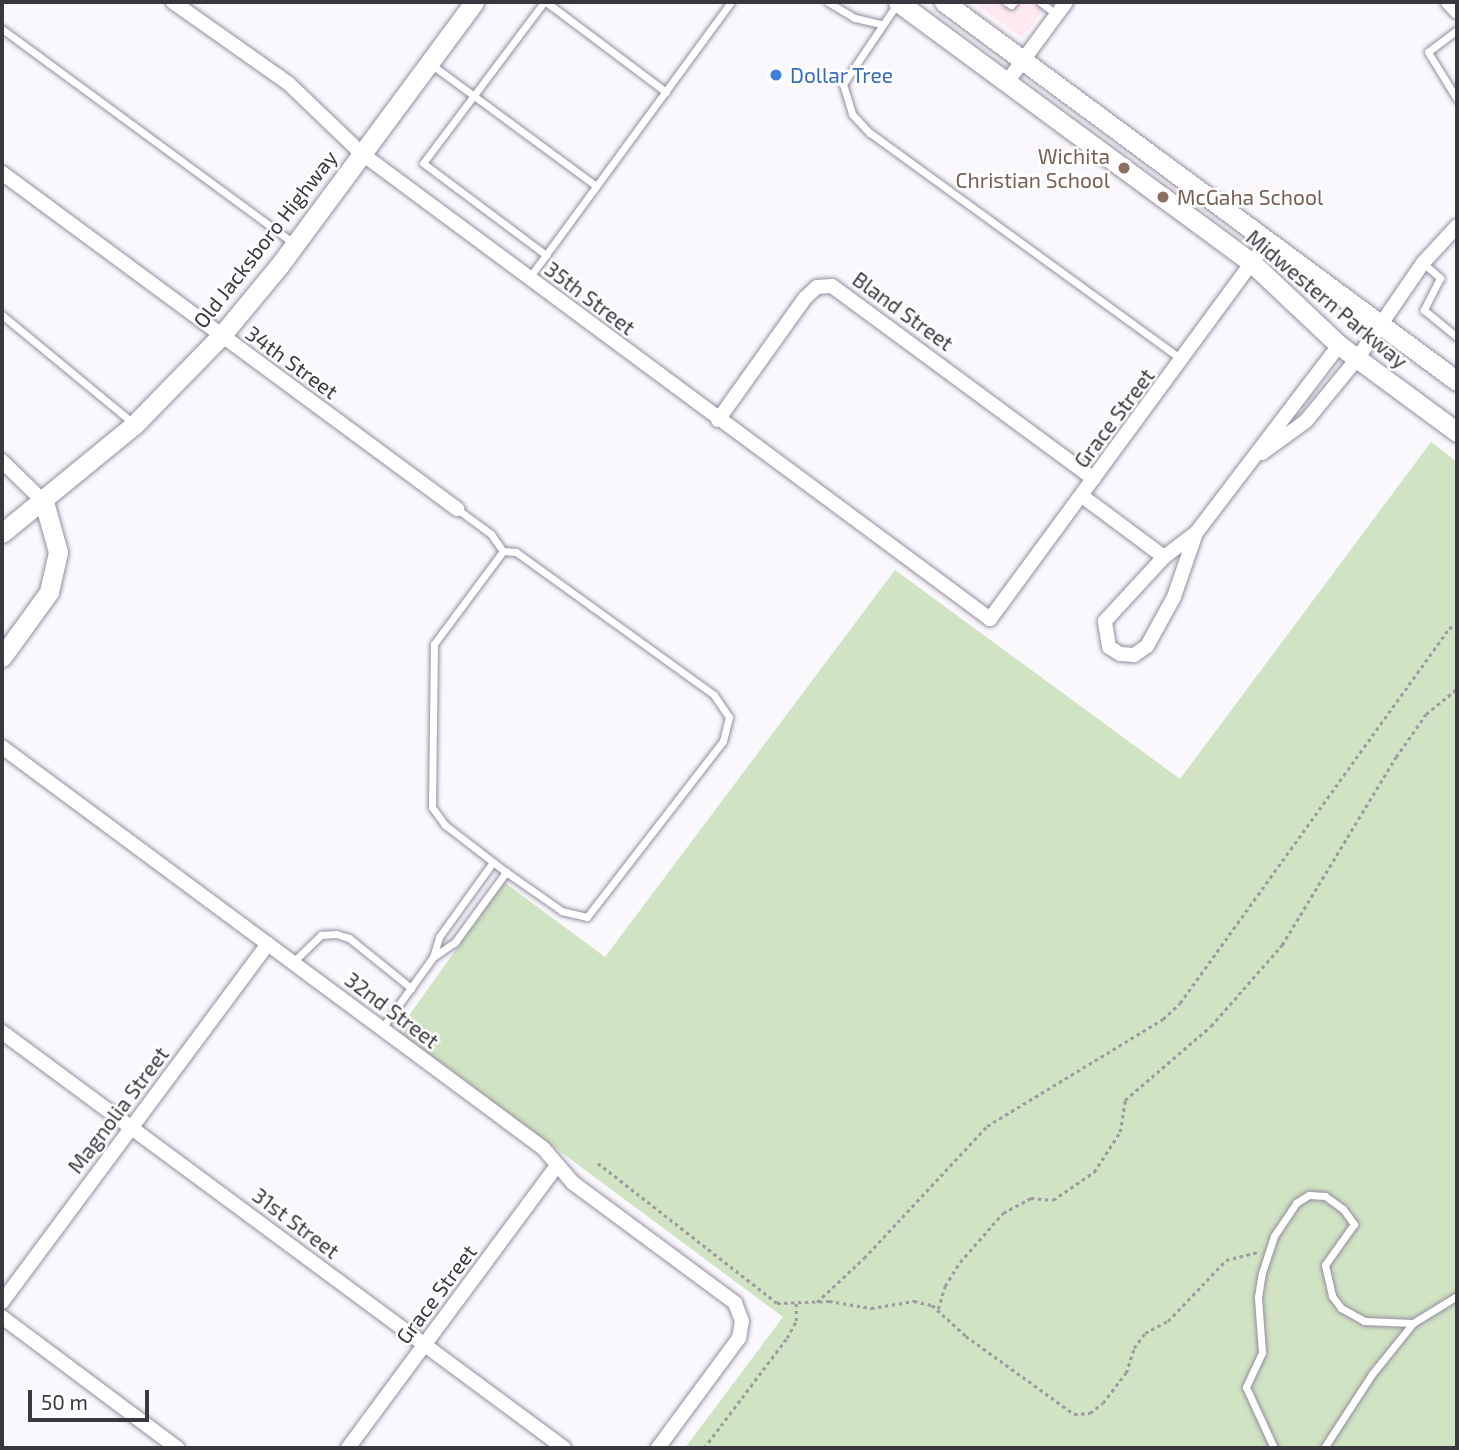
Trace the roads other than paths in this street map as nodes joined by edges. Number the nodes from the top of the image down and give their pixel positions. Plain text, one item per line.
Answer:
1 (173, 2) edge
2 (474, 2) edge
3 (545, 2) edge
4 (731, 2) edge
5 (828, 2) edge
6 (898, 2) edge
7 (944, 2) edge
8 (1006, 2) edge
9 (1014, 2) edge
10 (1040, 2) edge
11 (1066, 2) edge
12 (1448, 2) edge
13 (1457, 12) edge
14 (1057, 15) junction
15 (882, 24) junction
16 (2, 29) edge
17 (1457, 30) edge
18 (1023, 60) junction
19 (428, 62) junction
20 (1007, 82) junction
21 (666, 92) junction
22 (473, 96) junction
23 (1457, 99) edge
24 (361, 153) junction
25 (2, 173) edge
26 (596, 186) junction
27 (1457, 226) edge
28 (1268, 240) junction
29 (295, 244) junction
30 (546, 255) junction
31 (1252, 263) junction
32 (1423, 263) junction
33 (529, 279) junction
34 (2, 315) edge
35 (1380, 324) junction
36 (221, 335) junction
37 (1457, 337) edge
38 (1339, 345) junction
39 (1357, 359) junction
40 (1183, 360) junction
41 (1457, 381) edge
42 (719, 420) junction
43 (134, 425) junction
44 (1457, 432) edge
45 (1252, 460) junction
46 (2, 461) edge
47 (1094, 479) junction
48 (1082, 496) junction
49 (44, 502) junction
50 (457, 509) joint
51 (2, 533) edge
52 (1196, 533) junction
53 (503, 551) junction
54 (1164, 557) junction
55 (990, 619) joint
56 (2, 657) edge
57 (2, 747) edge
58 (493, 862) junction
59 (506, 872) junction
60 (471, 891) junction
61 (485, 901) junction
62 (268, 944) junction
63 (433, 957) junction
64 (293, 962) junction
65 (411, 988) junction
66 (381, 1028) junction
67 (2, 1032) edge
68 (131, 1126) junction
69 (557, 1166) junction
70 (1457, 1296) edge
71 (2, 1301) edge
72 (2, 1317) edge
73 (1413, 1323) junction
74 (424, 1345) junction
75 (177, 1448) edge
76 (348, 1448) edge
77 (564, 1448) edge
78 (658, 1448) edge
79 (1274, 1448) edge
80 (1324, 1448) edge

1 - 24 street, 35th Street
2 - 19 main road, Old Jacksboro Highway
3 - 21 lane
3 - 22 lane
4 - 21 lane
5 - 15 lane
6 - 15 lane
6 - 20 main road, Midwestern Parkway
7 - 18 main road, Midwestern Parkway
8 - 9 lane
10 - 14 lane
11 - 14 street
12 - 13 street
14 - 18 street
15 - 40 lane
16 - 29 lane
17 - 23 lane
18 - 20 street
18 - 28 main road, Midwestern Parkway
19 - 22 lane
19 - 24 main road, Old Jacksboro Highway
20 - 31 main road, Midwestern Parkway
21 - 26 lane
22 - 26 lane
22 - 30 lane
24 - 29 main road, Old Jacksboro Highway
24 - 33 street, 35th Street
25 - 36 street, 34th Street
26 - 30 lane
27 - 32 street
28 - 31 street, Grace Street
28 - 35 main road, Midwestern Parkway
29 - 36 main road, Old Jacksboro Highway
30 - 33 lane
31 - 38 main road, Midwestern Parkway
31 - 40 street, Grace Street
32 - 35 street
32 - 37 lane
33 - 42 street, 35th Street
34 - 43 lane
35 - 39 street
35 - 41 main road, Midwestern Parkway
36 - 43 main road, Old Jacksboro Highway
36 - 50 street, 34th Street
38 - 39 main road, Midwestern Parkway
38 - 45 street
39 - 44 main road, Midwestern Parkway
39 - 45 street
40 - 47 street, Grace Street
42 - 47 street, Bland Street
42 - 55 street, 35th Street
43 - 49 main road, Old Jacksboro Highway
45 - 52 street
46 - 49 street
47 - 48 street, Grace Street
48 - 54 street
48 - 55 street, Grace Street
49 - 51 main road, Old Jacksboro Highway
49 - 56 main road
50 - 53 lane
52 - 54 street
52 - 54 street
53 - 58 lane
53 - 59 lane
57 - 62 street, 32nd Street
58 - 59 lane
58 - 60 lane
59 - 61 lane
60 - 61 lane
60 - 63 lane
61 - 63 lane
62 - 64 street, 32nd Street
62 - 68 street, Magnolia Street
63 - 65 lane
64 - 65 lane
64 - 66 street, 32nd Street
65 - 66 lane
66 - 69 street, 32nd Street
67 - 68 street, 31st Street
68 - 71 street, Magnolia Street
68 - 74 street, 31st Street
69 - 74 street, Grace Street
69 - 78 street, 32nd Street
70 - 73 lane
72 - 75 street
73 - 79 lane
73 - 80 lane
74 - 76 street, Grace Street
74 - 77 street, 31st Street

